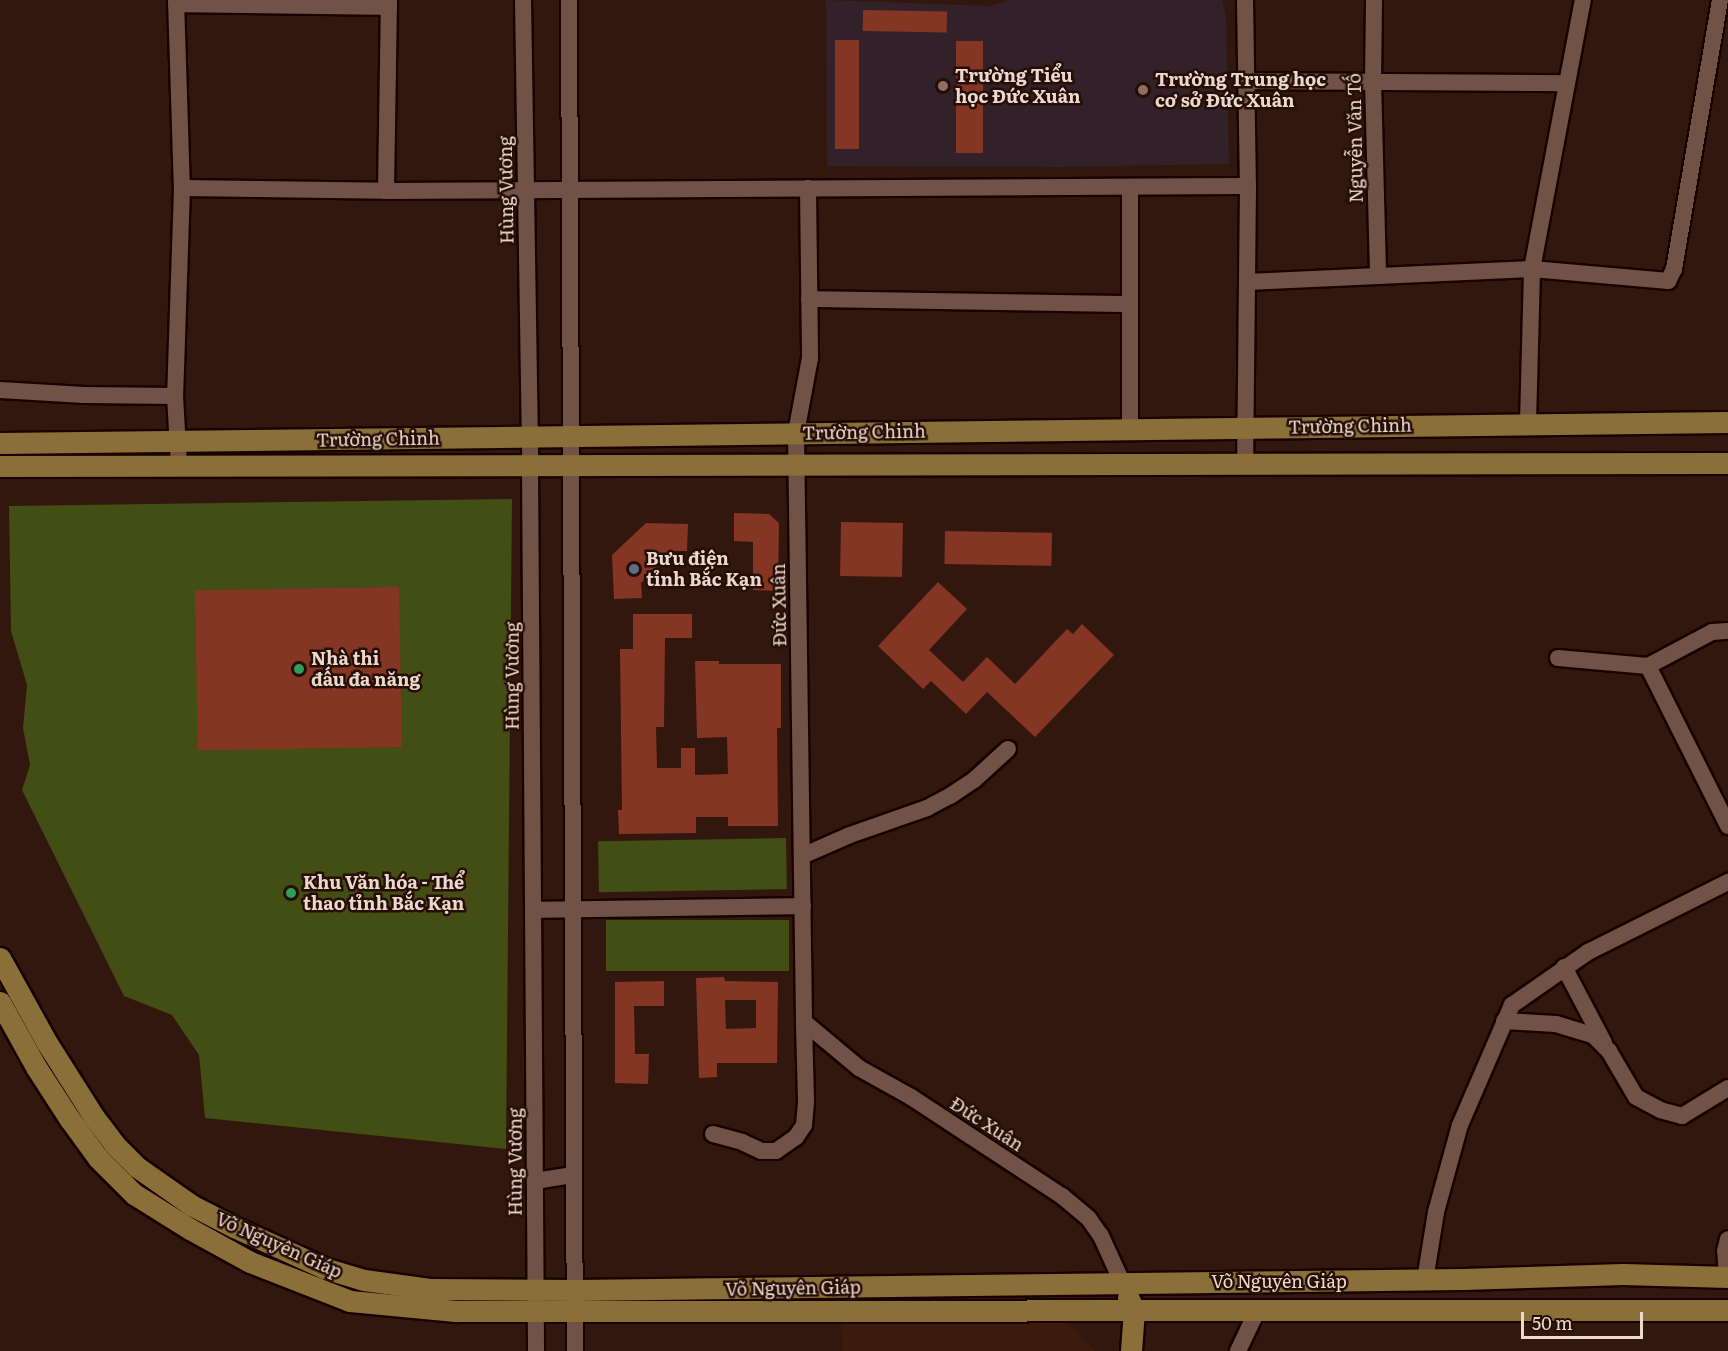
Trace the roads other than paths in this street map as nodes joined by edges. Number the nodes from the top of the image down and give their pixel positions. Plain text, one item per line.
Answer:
1 (523, 0) edge
2 (569, 0) edge
3 (1245, 0) edge
4 (1374, 0) edge
5 (1583, 0) edge
6 (1720, 0) edge
7 (176, 2) edge
8 (389, 3) edge
9 (1246, 81) junction
10 (1373, 82) junction
11 (1567, 84) junction
12 (1248, 186) junction
13 (1130, 187) junction
14 (182, 188) junction
15 (808, 188) junction
16 (569, 189) junction
17 (526, 190) junction
18 (386, 191) junction
19 (1532, 269) junction
20 (1378, 276) junction
21 (1246, 282) junction
22 (809, 299) junction
23 (1130, 304) junction
24 (0, 390) edge
25 (175, 396) junction
26 (1728, 422) edge
27 (1528, 423) junction
28 (1245, 428) junction
29 (1130, 429) junction
30 (1059, 431) junction
31 (796, 433) junction
32 (529, 436) junction
33 (570, 436) junction
34 (179, 442) junction
35 (0, 443) edge
36 (1728, 463) edge
37 (1059, 464) junction
38 (1245, 464) junction
39 (530, 465) junction
40 (571, 465) junction
41 (797, 465) junction
42 (0, 466) edge
43 (179, 466) junction
44 (1728, 631) edge
45 (1558, 658) dead end
46 (1648, 666) junction
47 (1008, 749) dead end
48 (1728, 826) edge
49 (802, 856) junction
50 (1728, 882) edge
51 (803, 906) junction
52 (573, 909) junction
53 (533, 910) junction
54 (0, 958) edge
55 (1564, 968) junction
56 (0, 1002) edge
57 (1504, 1021) junction
58 (804, 1022) junction
59 (1609, 1051) junction
60 (1728, 1088) edge
61 (713, 1134) dead end
62 (574, 1175) junction
63 (535, 1180) junction
64 (1728, 1239) edge
65 (1727, 1277) edge
66 (1425, 1280) junction
67 (1122, 1282) junction
68 (535, 1300) junction
69 (575, 1300) junction
70 (1134, 1310) junction
71 (1728, 1310) edge
72 (1257, 1311) junction
73 (536, 1351) edge
74 (575, 1351) edge
75 (1131, 1351) edge
76 (1238, 1351) edge

1 - 17 street, Hùng Vương
2 - 16 street
3 - 9 street
4 - 10 street, Nguyễn Văn Tố
5 - 11 street
6 - 19 street
7 - 8 street
7 - 14 street
8 - 18 street
9 - 10 street
9 - 12 street
10 - 11 street
10 - 20 street, Nguyễn Văn Tố
11 - 19 street
12 - 13 street
12 - 21 street
13 - 15 street
13 - 23 street
14 - 18 street
14 - 25 street
15 - 16 street
15 - 22 street, Đức Xuân
16 - 17 street
16 - 33 street
17 - 18 street
17 - 32 street, Hùng Vương
19 - 20 street
19 - 27 street
20 - 21 street
21 - 28 street
22 - 23 street
22 - 31 street, Đức Xuân
23 - 29 street
24 - 25 street
25 - 34 street
26 - 27 main road, Trường Chinh
27 - 28 main road, Trường Chinh
28 - 29 main road, Trường Chinh
28 - 38 street
29 - 30 main road, Trường Chinh
30 - 31 main road, Trường Chinh
30 - 37 main road
31 - 33 main road, Trường Chinh
31 - 41 street, Đức Xuân
32 - 33 main road, Trường Chinh
32 - 34 main road, Trường Chinh
32 - 39 street, Hùng Vương
33 - 40 street
34 - 35 main road, Trường Chinh
34 - 43 street
36 - 38 main road, Trường Chinh
37 - 38 main road, Trường Chinh
37 - 41 main road, Trường Chinh
39 - 40 main road, Trường Chinh
39 - 43 main road, Trường Chinh
39 - 53 street, Hùng Vương
40 - 41 main road, Trường Chinh
40 - 52 street
41 - 49 street, Đức Xuân
42 - 43 main road, Trường Chinh
44 - 46 street
45 - 46 street
46 - 48 street
47 - 49 street
49 - 51 street, Đức Xuân
50 - 55 street
51 - 52 street
51 - 58 street, Đức Xuân
52 - 53 street
52 - 62 street
53 - 63 street, Hùng Vương
54 - 68 main road, Võ Nguyên Giáp
55 - 57 street
55 - 59 street
56 - 68 main road, Võ Nguyên Giáp
57 - 59 street
57 - 66 street
58 - 61 street, Đức Xuân
58 - 67 street, Đức Xuân
59 - 60 street
62 - 63 street
62 - 69 street
63 - 68 street, Hùng Vương
64 - 65 street
65 - 66 main road, Võ Nguyên Giáp
66 - 67 main road, Võ Nguyên Giáp
67 - 69 main road, Võ Nguyên Giáp
67 - 70 main road
68 - 69 main road, Võ Nguyên Giáp
68 - 73 street, Hùng Vương
69 - 70 main road, Võ Nguyên Giáp
69 - 74 street
70 - 72 main road, Võ Nguyên Giáp
70 - 75 main road
71 - 72 main road, Võ Nguyên Giáp
72 - 76 street

